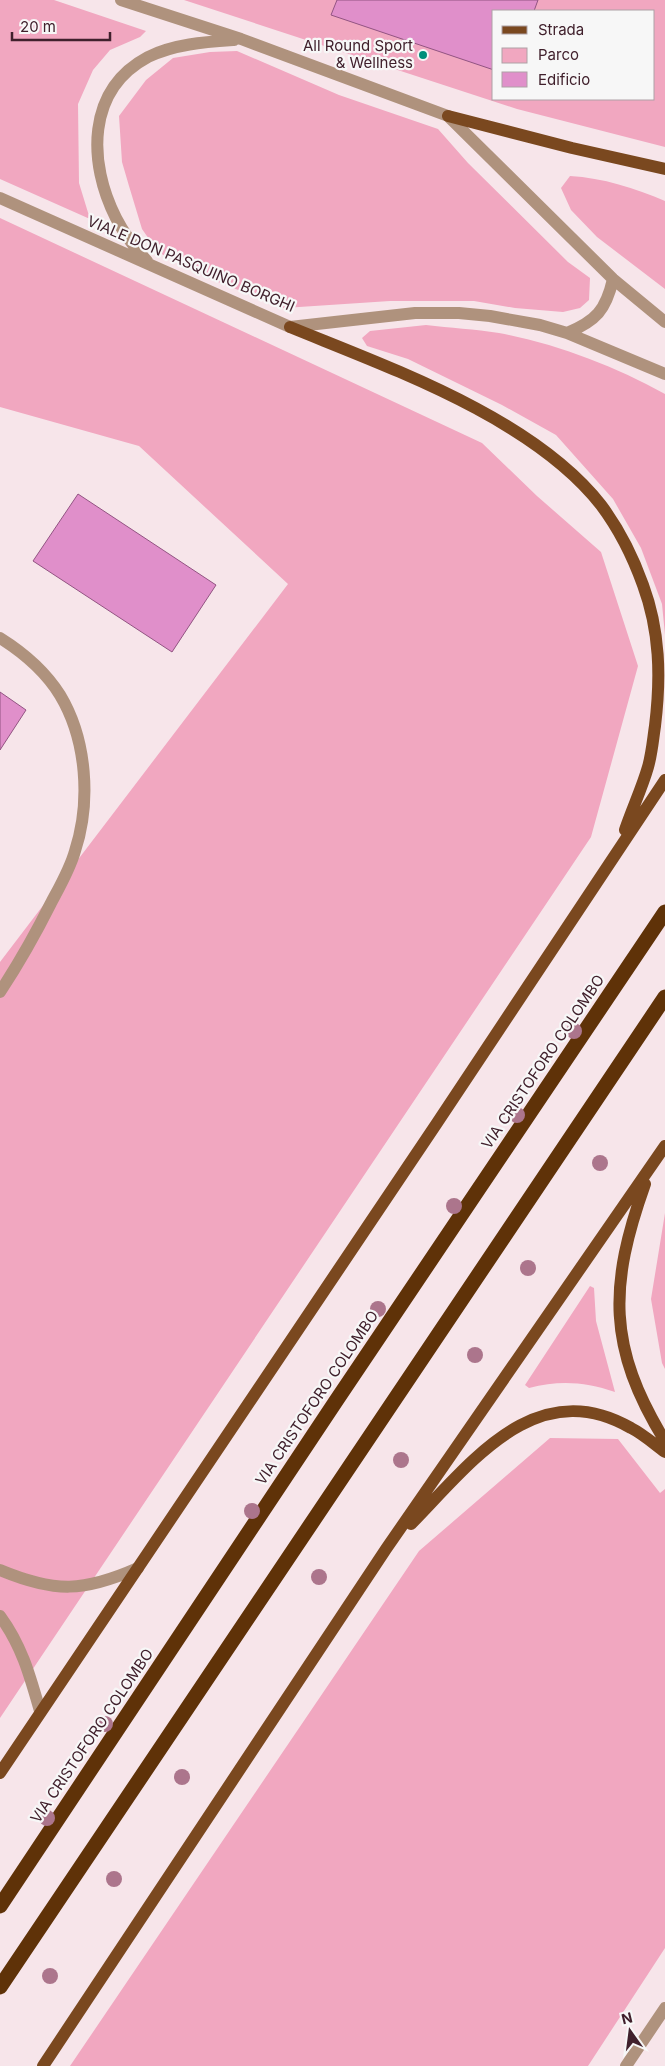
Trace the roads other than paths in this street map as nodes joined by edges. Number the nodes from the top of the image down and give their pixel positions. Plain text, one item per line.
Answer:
1 (121, 0) edge
2 (241, 39) junction
3 (448, 116) junction
4 (665, 169) edge
5 (0, 198) edge
6 (150, 265) junction
7 (613, 279) junction
8 (665, 322) edge
9 (290, 327) junction
10 (567, 333) junction
11 (665, 374) edge
12 (0, 638) edge
13 (665, 780) edge
14 (618, 849) junction
15 (665, 912) edge
16 (0, 992) edge
17 (665, 997) edge
18 (665, 1146) edge
19 (650, 1167) junction
20 (665, 1441) edge
21 (665, 1452) edge
22 (386, 1549) junction
23 (138, 1568) junction
24 (0, 1570) edge
25 (0, 1616) edge
26 (40, 1711) junction
27 (0, 1773) edge
28 (0, 1906) edge
29 (0, 1987) edge
30 (665, 2008) edge
31 (43, 2066) edge
32 (626, 2066) edge

1 - 2 street
2 - 3 street
2 - 6 street
3 - 4 main road
3 - 7 street
5 - 6 street, VIALE DON PASQUINO BORGHI
6 - 9 street, VIALE DON PASQUINO BORGHI
7 - 8 street
7 - 10 street
9 - 10 street, VIALE DON PASQUINO BORGHI
9 - 14 main road
10 - 11 street, VIALE DON PASQUINO BORGHI
12 - 16 street
13 - 14 main road
14 - 23 main road
15 - 28 highway, VIA CRISTOFORO COLOMBO
17 - 29 highway
18 - 19 main road
19 - 20 main road
19 - 22 main road
21 - 22 main road
22 - 31 main road
23 - 24 street
23 - 26 main road
25 - 26 street
26 - 27 main road
30 - 32 street

